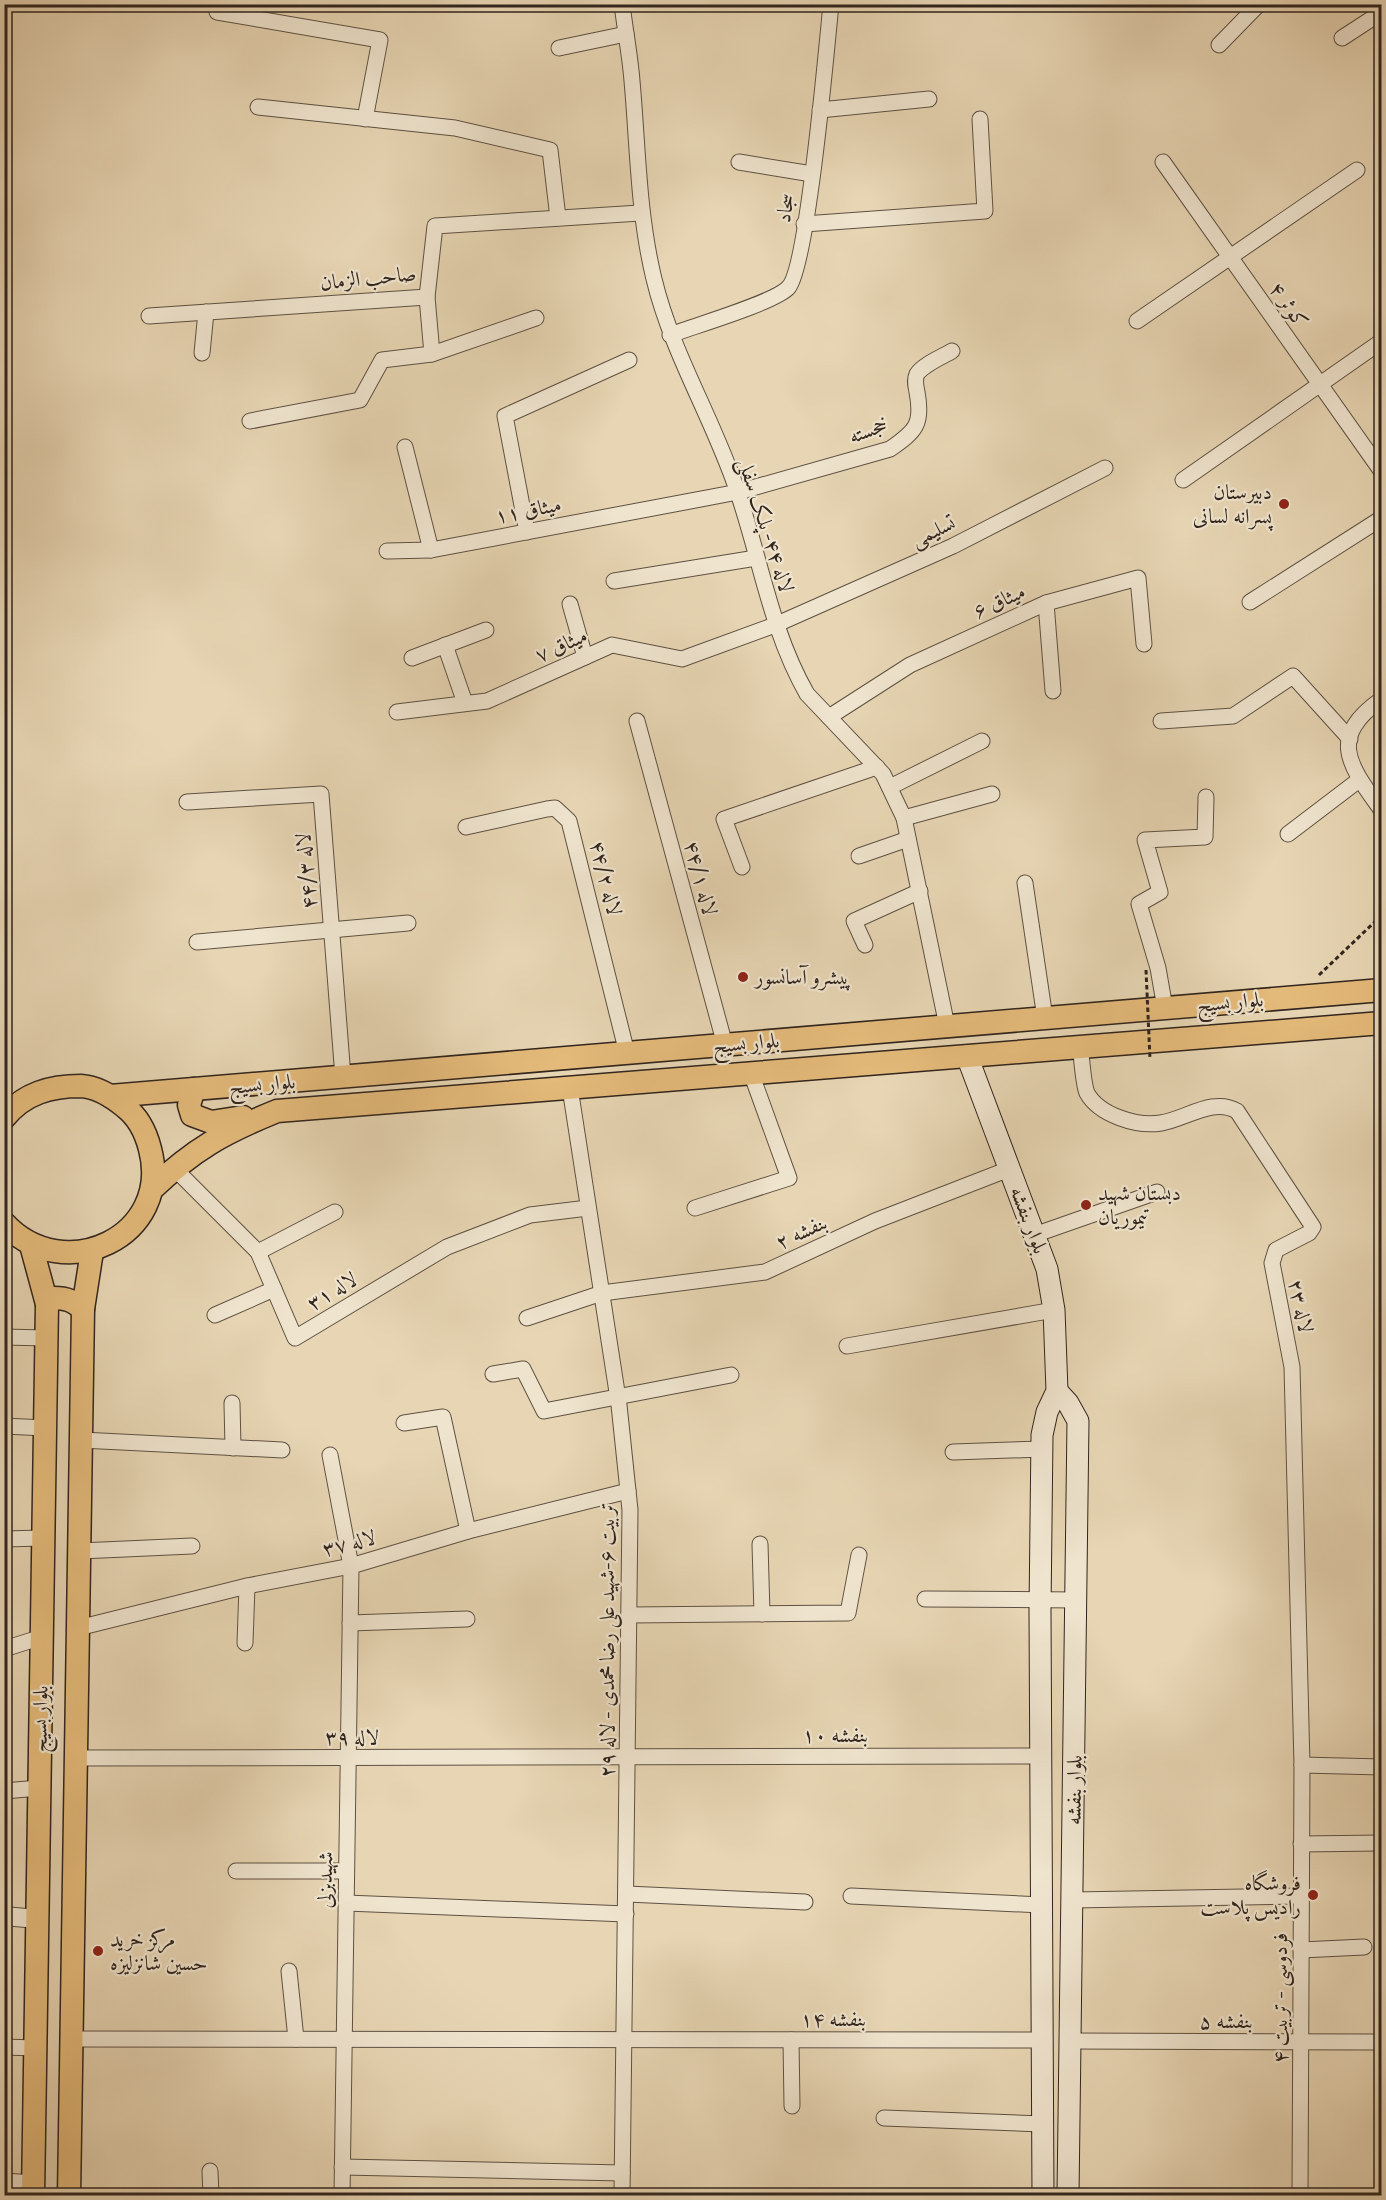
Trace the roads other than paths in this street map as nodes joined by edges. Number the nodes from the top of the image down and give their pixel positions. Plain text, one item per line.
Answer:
1 (622, 4) edge
2 (831, 4) edge
3 (1259, 4) edge
4 (217, 12) dead end
5 (1382, 12) edge
6 (626, 34) junction
7 (1342, 38) dead end
8 (1219, 45) dead end
9 (559, 48) dead end
10 (929, 99) dead end
11 (258, 107) dead end
12 (820, 110) junction
13 (365, 119) junction
14 (980, 119) dead end
15 (739, 162) dead end
16 (1163, 162) dead end
17 (1357, 170) dead end
18 (812, 174) junction
19 (640, 213) junction
20 (558, 218) junction
21 (804, 224) junction
22 (1230, 257) junction
23 (427, 297) junction
24 (206, 312) junction
25 (149, 316) dead end
26 (536, 318) dead end
27 (1137, 321) dead end
28 (670, 335) junction
29 (1382, 341) edge
30 (952, 351) dead end
31 (202, 353) dead end
32 (432, 354) junction
33 (629, 360) dead end
34 (1320, 385) junction
35 (250, 422) dead end
36 (405, 447) dead end
37 (1105, 468) dead end
38 (1382, 472) edge
39 (1183, 480) dead end
40 (738, 492) junction
41 (1382, 518) edge
42 (527, 532) junction
43 (431, 550) junction
44 (387, 551) dead end
45 (756, 558) junction
46 (614, 581) dead end
47 (1250, 602) dead end
48 (1046, 603) junction
49 (570, 604) dead end
50 (775, 625) junction
51 (486, 630) dead end
52 (1144, 644) dead end
53 (445, 645) junction
54 (585, 657) junction
55 (412, 658) dead end
56 (1053, 691) dead end
57 (1382, 699) edge
58 (465, 703) junction
59 (397, 712) dead end
60 (829, 717) junction
61 (637, 721) dead end
62 (1161, 721) dead end
63 (1350, 739) junction
64 (982, 741) dead end
65 (877, 767) junction
66 (1359, 780) junction
67 (890, 787) junction
68 (992, 794) dead end
69 (1206, 797) dead end
70 (187, 802) dead end
71 (1382, 811) edge
72 (904, 818) junction
73 (466, 827) dead end
74 (1287, 834) dead end
75 (908, 839) junction
76 (859, 856) dead end
77 (742, 867) dead end
78 (1025, 883) dead end
79 (920, 891) junction
80 (408, 923) dead end
81 (331, 930) junction
82 (197, 942) dead end
83 (865, 945) dead end
84 (1382, 990) edge
85 (1165, 1008) junction
86 (1045, 1018) junction
87 (1382, 1023) edge
88 (948, 1026) junction
89 (725, 1045) junction
90 (1080, 1047) junction
91 (627, 1053) junction
92 (967, 1056) junction
93 (751, 1073) junction
94 (343, 1077) junction
95 (570, 1088) junction
96 (194, 1089) junction
97 (33, 1094) junction
98 (110, 1096) junction
99 (4, 1099) edge
100 (277, 1111) junction
101 (4, 1118) edge
102 (174, 1168) junction
103 (1009, 1169) junction
104 (152, 1189) junction
105 (1157, 1192) dead end
106 (588, 1208) junction
107 (695, 1208) dead end
108 (335, 1212) dead end
109 (4, 1222) edge
110 (1034, 1235) junction
111 (31, 1245) junction
112 (92, 1251) junction
113 (258, 1252) junction
114 (274, 1288) junction
115 (602, 1293) junction
116 (47, 1305) junction
117 (83, 1309) junction
118 (1054, 1310) junction
119 (215, 1315) dead end
120 (528, 1318) dead end
121 (4, 1337) edge
122 (46, 1338) junction
123 (847, 1346) dead end
124 (493, 1374) dead end
125 (731, 1375) dead end
126 (1057, 1391) junction
127 (617, 1396) junction
128 (232, 1403) dead end
129 (404, 1423) dead end
130 (4, 1426) edge
131 (45, 1428) junction
132 (81, 1440) junction
133 (233, 1448) junction
134 (1042, 1449) junction
135 (282, 1450) dead end
136 (953, 1452) dead end
137 (330, 1455) dead end
138 (628, 1491) junction
139 (468, 1531) junction
140 (43, 1538) junction
141 (4, 1539) edge
142 (760, 1544) dead end
143 (192, 1546) dead end
144 (80, 1551) junction
145 (859, 1555) dead end
146 (351, 1566) junction
147 (247, 1586) junction
148 (925, 1599) dead end
149 (1040, 1600) junction
150 (1078, 1600) junction
151 (629, 1614) junction
152 (762, 1614) junction
153 (467, 1619) dead end
154 (350, 1623) junction
155 (78, 1628) junction
156 (42, 1637) junction
157 (245, 1642) dead end
158 (4, 1648) edge
159 (1042, 1756) junction
160 (628, 1757) junction
161 (76, 1758) junction
162 (348, 1758) junction
163 (1302, 1765) junction
164 (1382, 1767) edge
165 (39, 1788) junction
166 (4, 1791) edge
167 (1382, 1843) edge
168 (1301, 1844) junction
169 (236, 1871) dead end
170 (346, 1871) junction
171 (627, 1894) junction
172 (850, 1896) dead end
173 (1301, 1896) junction
174 (1073, 1900) junction
175 (805, 1902) dead end
176 (346, 1904) junction
177 (1042, 1905) junction
178 (626, 1914) junction
179 (4, 1917) edge
180 (37, 1919) junction
181 (1364, 1947) dead end
182 (1301, 1950) junction
183 (289, 1971) dead end
184 (72, 2039) junction
185 (296, 2039) junction
186 (344, 2039) junction
187 (624, 2040) junction
188 (791, 2040) junction
189 (1042, 2040) junction
190 (1070, 2041) junction
191 (1301, 2042) junction
192 (1382, 2042) edge
193 (4, 2047) edge
194 (35, 2048) junction
195 (792, 2106) dead end
196 (884, 2118) dead end
197 (1042, 2124) junction
198 (342, 2168) junction
199 (210, 2171) dead end
200 (622, 2173) junction
201 (4, 2181) edge
202 (33, 2189) edge
203 (69, 2196) edge
204 (211, 2196) edge
205 (342, 2196) edge
206 (622, 2196) edge
207 (1043, 2196) edge
208 (1068, 2196) edge
209 (1300, 2196) edge

1 - 6 street, لاله ۴۴- پلک سفلی
2 - 12 street, سجاد
3 - 8 street
4 - 13 street
5 - 7 street
6 - 9 street
6 - 19 street, لاله ۴۴- پلک سفلی
10 - 12 street
11 - 13 street
12 - 18 street, سجاد
13 - 20 street
14 - 21 street
15 - 18 street
16 - 22 street, کوثر ۴
17 - 22 street
18 - 21 street, سجاد
19 - 20 street, صاحب الزمان
19 - 28 street, لاله ۴۴- پلک سفلی
20 - 23 street, صاحب الزمان
21 - 28 street, سجاد
22 - 27 street
22 - 34 street, کوثر ۴
23 - 24 street, صاحب الزمان
23 - 32 street
24 - 25 street, صاحب الزمان
24 - 31 street
26 - 32 street
28 - 40 street, لاله ۴۴- پلک سفلی
29 - 34 street
30 - 40 street, خجسته
32 - 35 street
33 - 42 street
34 - 38 street, کوثر ۴
34 - 39 street
36 - 43 street
37 - 50 street, تسلیمی
40 - 42 street, میثاق ۱۱
40 - 45 street, لاله ۴۴- پلک سفلی
41 - 47 street
42 - 43 street, میثاق ۱۱
43 - 44 street, میثاق ۱۱
45 - 46 street
45 - 50 street, لاله ۴۴- پلک سفلی
48 - 52 street, میثاق ۶
48 - 56 street
48 - 60 street, میثاق ۶
49 - 54 street
50 - 54 street, میثاق ۷
50 - 60 street, لاله ۴۴- پلک سفلی
51 - 53 street
53 - 55 street
53 - 58 street
54 - 58 street, میثاق ۷
57 - 63 street
58 - 59 street, میثاق ۷
60 - 65 street, لاله ۴۴- پلک سفلی
61 - 89 street, لاله ۴۴/۱
62 - 63 street
63 - 66 street
64 - 67 street
65 - 67 street, لاله ۴۴- پلک سفلی
65 - 77 street
66 - 71 street
66 - 74 street
67 - 72 street, لاله ۴۴- پلک سفلی
68 - 72 street
69 - 85 street
70 - 81 street, لاله ۴۴/۳
72 - 75 street, لاله ۴۴- پلک سفلی
73 - 91 street, لاله ۴۴/۲
75 - 76 street
75 - 79 street, لاله ۴۴- پلک سفلی
78 - 86 street
79 - 83 street
79 - 88 street, لاله ۴۴- پلک سفلی
80 - 81 street
81 - 82 street
81 - 94 street, لاله ۴۴/۳
84 - 85 main road, بلوار بسیج
85 - 86 main road, بلوار بسیج
86 - 88 main road, بلوار بسیج
87 - 90 main road, بلوار بسیج
88 - 89 main road, بلوار بسیج
89 - 91 main road, بلوار بسیج
90 - 92 main road, بلوار بسیج
90 - 163 street, لاله ۲۳
91 - 94 main road, بلوار بسیج
92 - 93 main road, بلوار بسیج
92 - 103 main road, بلوار بنفشه
93 - 95 main road, بلوار بسیج
93 - 107 street
94 - 96 main road, بلوار بسیج
95 - 100 main road, بلوار بسیج
95 - 106 street, تربیت ۶-شهید علی رضا محمدی - لاله ۲۹
96 - 98 main road, بلوار بسیج
96 - 100 main road
97 - 98 main road
97 - 99 street
97 - 101 main road
98 - 104 main road
100 - 102 main road, بلوار بسیج
102 - 104 main road, بلوار بسیج
102 - 113 street, لاله ۳۱
103 - 110 main road, بلوار بنفشه
103 - 115 street, بنفشه ۲
104 - 112 main road
105 - 110 street
106 - 114 street, لاله ۳۱
106 - 115 street, تربیت ۶-شهید علی رضا محمدی - لاله ۲۹
108 - 113 street
109 - 111 main road
110 - 118 main road, بلوار بنفشه
111 - 112 main road
111 - 116 main road, بلوار بسیج
112 - 117 main road, بلوار بسیج
113 - 114 street, لاله ۳۱
114 - 119 street
115 - 120 street, بنفشه ۲
115 - 127 street, تربیت ۶-شهید علی رضا محمدی - لاله ۲۹
116 - 117 main road
116 - 122 main road, بلوار بسیج
117 - 132 main road, بلوار بسیج
118 - 123 street
118 - 126 main road, بلوار بنفشه
121 - 122 street
122 - 131 main road, بلوار بسیج
124 - 127 street
125 - 127 street
126 - 134 main road, بلوار بنفشه
126 - 150 main road, بلوار بنفشه
127 - 138 street, تربیت ۶-شهید علی رضا محمدی - لاله ۲۹
128 - 133 street
129 - 139 street
130 - 131 street
131 - 140 main road, بلوار بسیج
132 - 133 street
132 - 144 main road, بلوار بسیج
133 - 135 street
134 - 136 street
134 - 149 main road, بلوار بنفشه
137 - 146 street, شهیدبزلی
138 - 139 street, لاله ۳۷
138 - 151 street, تربیت ۶-شهید علی رضا محمدی - لاله ۲۹
139 - 146 street, لاله ۳۷
140 - 141 street
140 - 156 main road, بلوار بسیج
142 - 152 street
143 - 144 street
144 - 155 main road, بلوار بسیج
145 - 152 street
146 - 147 street, لاله ۳۷
146 - 154 street, شهیدبزلی
147 - 155 street, لاله ۳۷
147 - 157 street
148 - 149 street
149 - 150 street
149 - 159 main road, بلوار بنفشه
150 - 174 main road, بلوار بنفشه
151 - 152 street
151 - 160 street, تربیت ۶-شهید علی رضا محمدی - لاله ۲۹
153 - 154 street
154 - 162 street, شهیدبزلی
155 - 161 main road, بلوار بسیج
156 - 158 street
156 - 165 main road, بلوار بسیج
159 - 160 street, بنفشه ۱۰
159 - 177 main road, بلوار بنفشه
160 - 162 street, لاله ۳۹
160 - 171 street, تربیت ۶-شهید علی رضا محمدی - لاله ۲۹
161 - 162 street, لاله ۳۹
161 - 184 main road, بلوار بسیج
162 - 170 street, شهیدبزلی
163 - 164 street
163 - 168 street, فردوسی - تربیت ۴
165 - 166 street
165 - 180 main road, بلوار بسیج
167 - 168 street
168 - 173 street, فردوسی - تربیت ۴
169 - 170 street
170 - 176 street, شهیدبزلی
171 - 175 street
171 - 178 street, تربیت ۶-شهید علی رضا محمدی - لاله ۲۹
172 - 177 street
173 - 174 street
173 - 182 street, فردوسی - تربیت ۴
174 - 190 main road, بلوار بنفشه
176 - 178 street
176 - 186 street, شهیدبزلی
177 - 189 main road, بلوار بنفشه
178 - 187 street, تربیت ۶-شهید علی رضا محمدی - لاله ۲۹
179 - 180 street
180 - 194 main road, بلوار بسیج
181 - 182 street
182 - 191 street, فردوسی - تربیت ۴
183 - 185 street
184 - 185 street, بنفشه ۱۴
184 - 203 main road, بلوار بسیج
185 - 186 street, بنفشه ۱۴
186 - 187 street, بنفشه ۱۴
186 - 198 street, شهیدبزلی
187 - 188 street, بنفشه ۱۴
187 - 200 street, تربیت ۶-شهید علی رضا محمدی - لاله ۲۹
188 - 189 street, بنفشه ۱۴
188 - 195 street
189 - 197 main road, بلوار بنفشه
190 - 191 street, بنفشه ۵
190 - 208 main road, بلوار بنفشه
191 - 192 street, بنفشه ۵
191 - 209 street, فردوسی - تربیت ۴
193 - 194 street
194 - 202 main road, بلوار بسیج
196 - 197 street
197 - 207 main road, بلوار بنفشه
198 - 200 street
198 - 205 street, شهیدبزلی
199 - 204 street
200 - 206 street, تربیت ۶-شهید علی رضا محمدی - لاله ۲۹
201 - 202 street

